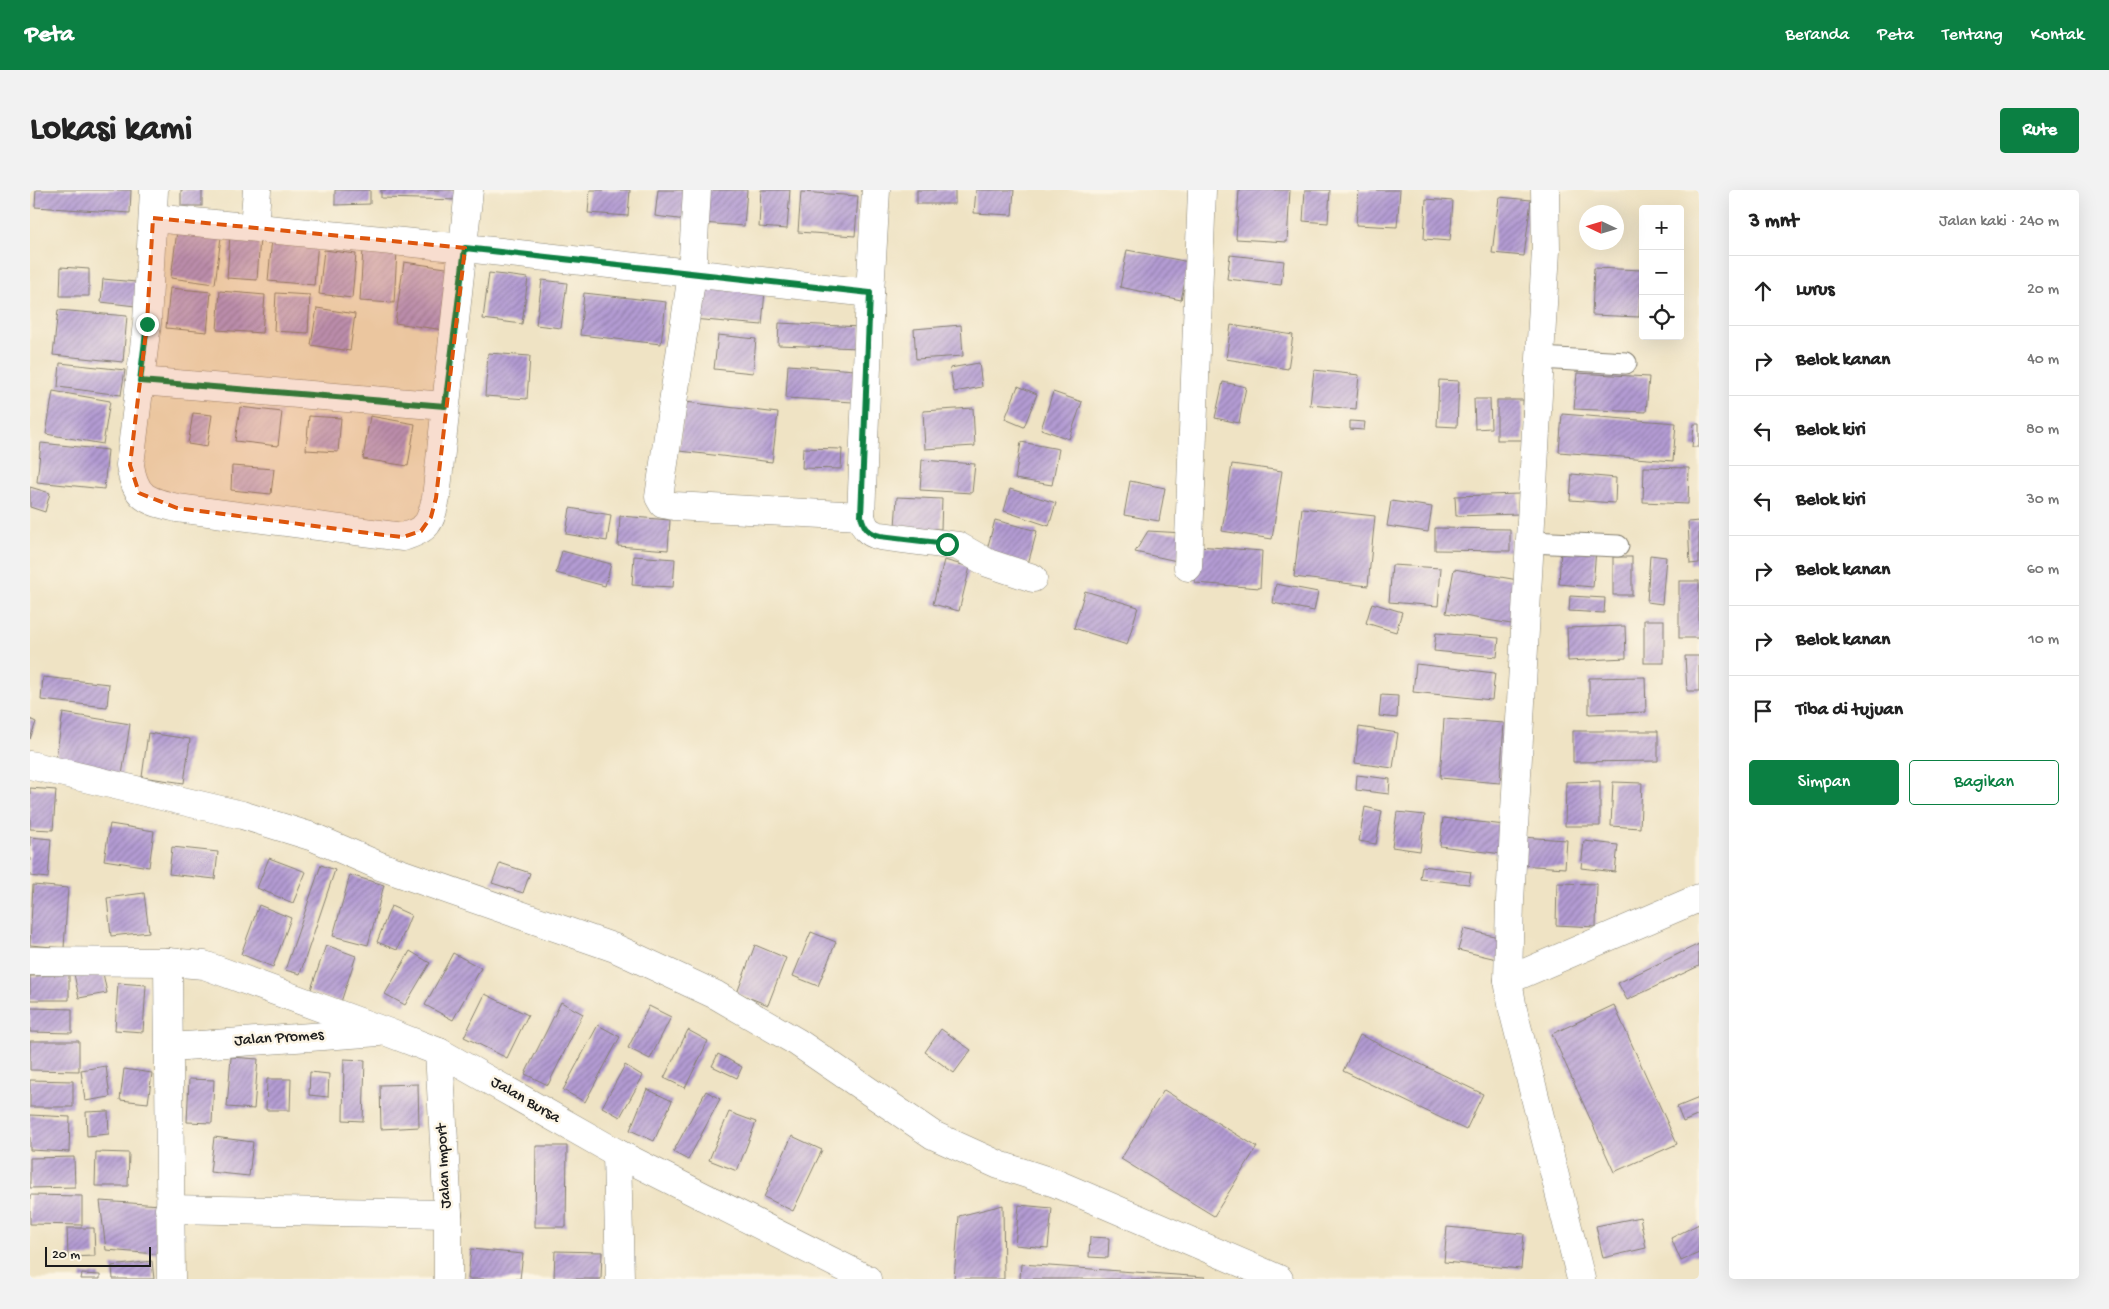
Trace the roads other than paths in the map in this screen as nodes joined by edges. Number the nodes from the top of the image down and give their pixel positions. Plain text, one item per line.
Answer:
1 (154, 190) edge
2 (257, 190) edge
3 (470, 190) edge
4 (697, 190) edge
5 (876, 190) edge
6 (1202, 190) edge
7 (1545, 190) edge
8 (153, 218) junction
9 (254, 227) junction
10 (465, 248) junction
11 (692, 274) junction
12 (870, 293) junction
13 (1540, 358) junction
14 (1626, 363) dead end
15 (140, 381) junction
16 (445, 406) junction
17 (861, 516) junction
18 (1530, 542) junction
19 (1618, 546) dead end
20 (1188, 567) dead end
21 (1033, 578) dead end
22 (30, 765) edge
23 (1699, 898) edge
24 (30, 960) edge
25 (168, 962) junction
26 (1508, 980) junction
27 (387, 1032) junction
28 (171, 1047) junction
29 (439, 1052) junction
30 (617, 1153) junction
31 (169, 1209) junction
32 (448, 1214) junction
33 (171, 1279) edge
34 (448, 1279) edge
35 (620, 1279) edge
36 (866, 1279) edge
37 (1279, 1279) edge
38 (1582, 1279) edge

1 - 8 street
2 - 9 street
3 - 10 street
4 - 11 street
5 - 12 street
6 - 20 street
7 - 13 street
8 - 9 street
8 - 15 street
9 - 10 street
10 - 11 street
10 - 16 street
11 - 12 street
11 - 17 street
12 - 17 street
13 - 14 lane
13 - 18 street
15 - 16 street
15 - 16 street
17 - 21 street
18 - 19 lane
18 - 26 street
22 - 37 street
23 - 26 street
24 - 25 street, Jalan Bursa
25 - 27 street, Jalan Bursa
25 - 28 street
26 - 38 street
27 - 28 street, Jalan Promes
27 - 29 street, Jalan Bursa
28 - 31 street
29 - 30 street, Jalan Bursa
29 - 32 street, Jalan Import
30 - 35 street
30 - 36 street, Jalan Bursa
31 - 32 street
31 - 33 street
32 - 34 street, Jalan Import

